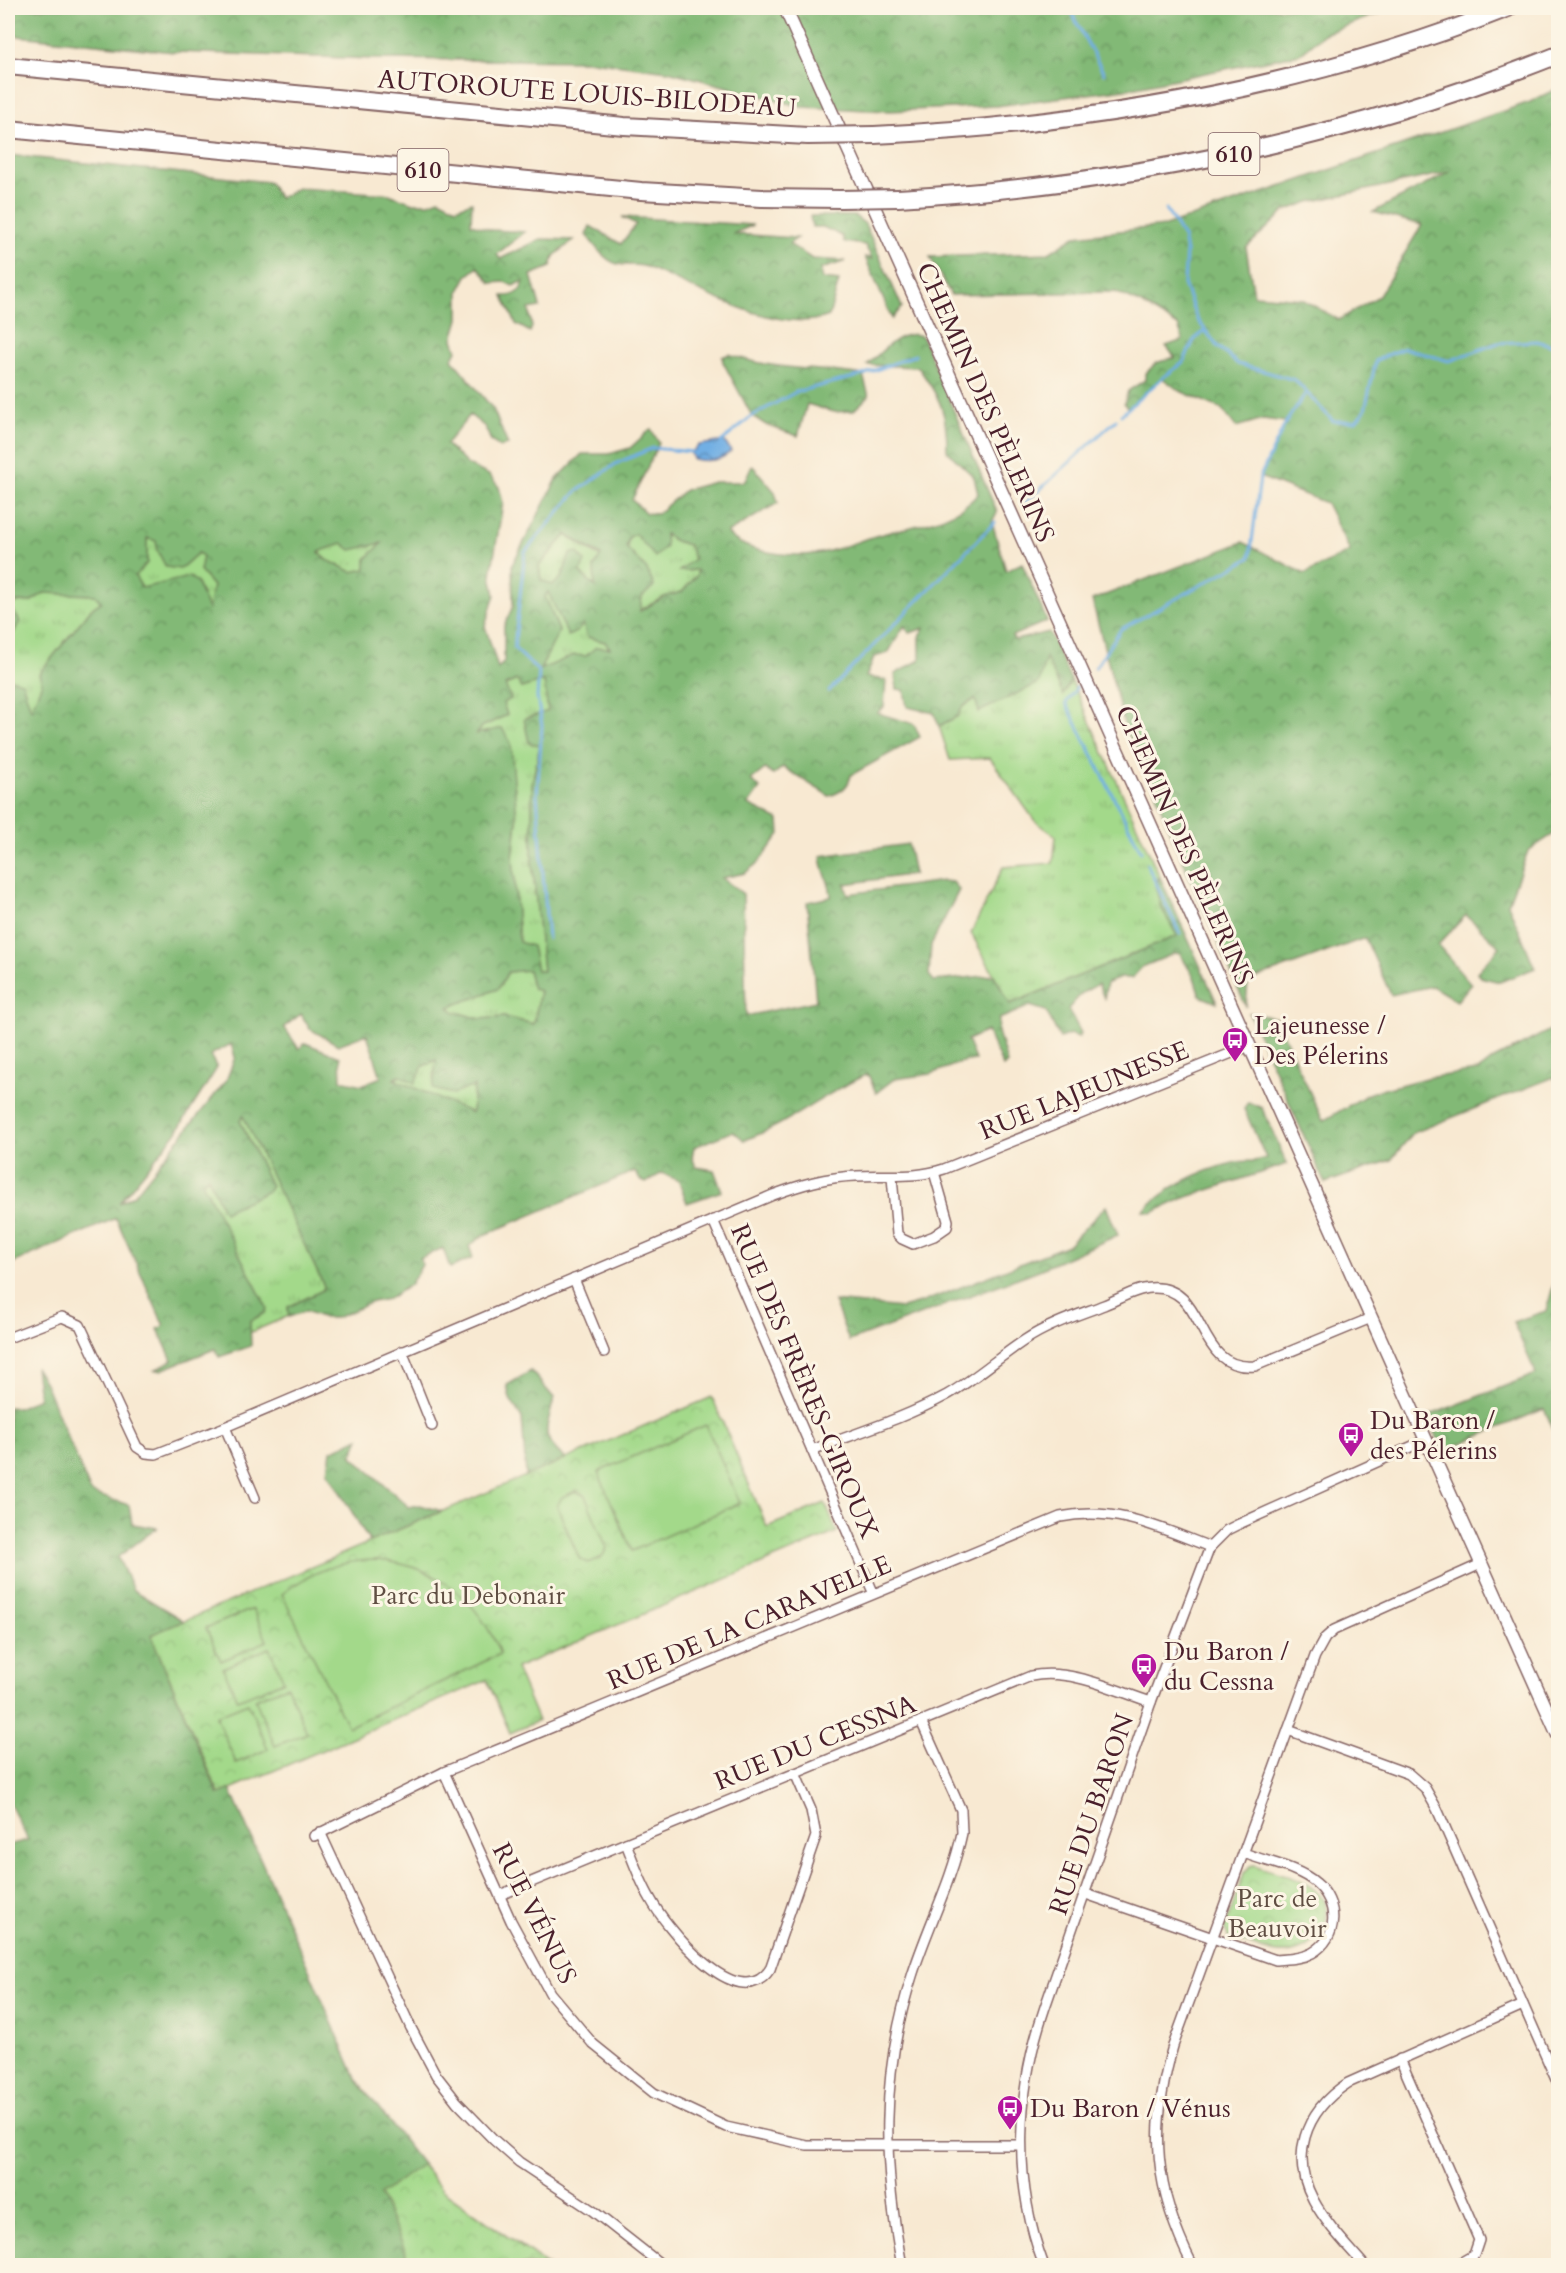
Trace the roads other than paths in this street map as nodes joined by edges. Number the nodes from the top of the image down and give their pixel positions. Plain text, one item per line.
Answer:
1 (785, 8) edge
2 (1508, 8) edge
3 (1558, 55) edge
4 (8, 66) edge
5 (8, 129) edge
6 (1250, 1046) junction
7 (934, 1172) junction
8 (892, 1177) junction
9 (713, 1220) junction
10 (574, 1279) junction
11 (1371, 1318) junction
12 (8, 1338) edge
13 (402, 1352) junction
14 (604, 1352) dead end
15 (432, 1425) dead end
16 (225, 1427) junction
17 (1425, 1440) junction
18 (812, 1450) junction
19 (255, 1498) dead end
20 (1210, 1547) junction
21 (1481, 1564) junction
22 (873, 1592) junction
23 (1151, 1702) junction
24 (921, 1721) junction
25 (1288, 1730) junction
26 (1558, 1734) edge
27 (444, 1772) junction
28 (795, 1773) junction
29 (626, 1843) junction
30 (1244, 1853) junction
31 (1086, 1894) junction
32 (500, 1895) junction
33 (1214, 1940) junction
34 (1523, 2005) junction
35 (1400, 2060) junction
36 (1558, 2084) edge
37 (1020, 2145) junction
38 (887, 2146) junction
39 (663, 2265) edge
40 (902, 2265) edge
41 (1044, 2265) edge
42 (1193, 2265) edge
43 (1365, 2265) edge
44 (1455, 2265) edge

1 - 6 street, CHEMIN DES PÈLERINS
2 - 4 highway, AUTOROUTE LOUIS-BILODEAU / 610, bridge
3 - 5 highway, 610, bridge
6 - 7 street, RUE LAJEUNESSE
6 - 11 street, CHEMIN DES PÈLERINS
7 - 8 street, RUE LAJEUNESSE
7 - 8 street
8 - 9 street, RUE LAJEUNESSE
9 - 10 street, RUE LAJEUNESSE
9 - 18 street, RUE DES FRÈRES-GIROUX
10 - 13 street, RUE LAJEUNESSE
10 - 14 street
11 - 17 street, CHEMIN DES PÈLERINS
11 - 18 street
12 - 16 street, RUE LAJEUNESSE
13 - 15 street
13 - 16 street, RUE LAJEUNESSE
16 - 19 street
17 - 20 street, RUE DU BARON
17 - 21 street, CHEMIN DES PÈLERINS
18 - 22 street, RUE DES FRÈRES-GIROUX
20 - 22 street, RUE DE LA CARAVELLE
20 - 23 street, RUE DU BARON
21 - 25 street
21 - 26 street, CHEMIN DES PÈLERINS
22 - 27 street, RUE DE LA CARAVELLE
23 - 24 street, RUE DU CESSNA
23 - 31 street, RUE DU BARON
24 - 28 street, RUE DU CESSNA
24 - 38 street
25 - 30 street
25 - 34 street
27 - 32 street, RUE VÉNUS
27 - 39 street, RUE DE LA CARAVELLE
28 - 29 street, RUE DU CESSNA
28 - 29 street
29 - 32 street, RUE DU CESSNA
30 - 33 street
30 - 33 street
31 - 33 street
31 - 37 street, RUE DU BARON
32 - 38 street, RUE VÉNUS
33 - 42 street
34 - 35 street
34 - 36 street
35 - 43 street
35 - 44 street
37 - 38 street, RUE VÉNUS
37 - 41 street, RUE DU BARON
38 - 40 street

